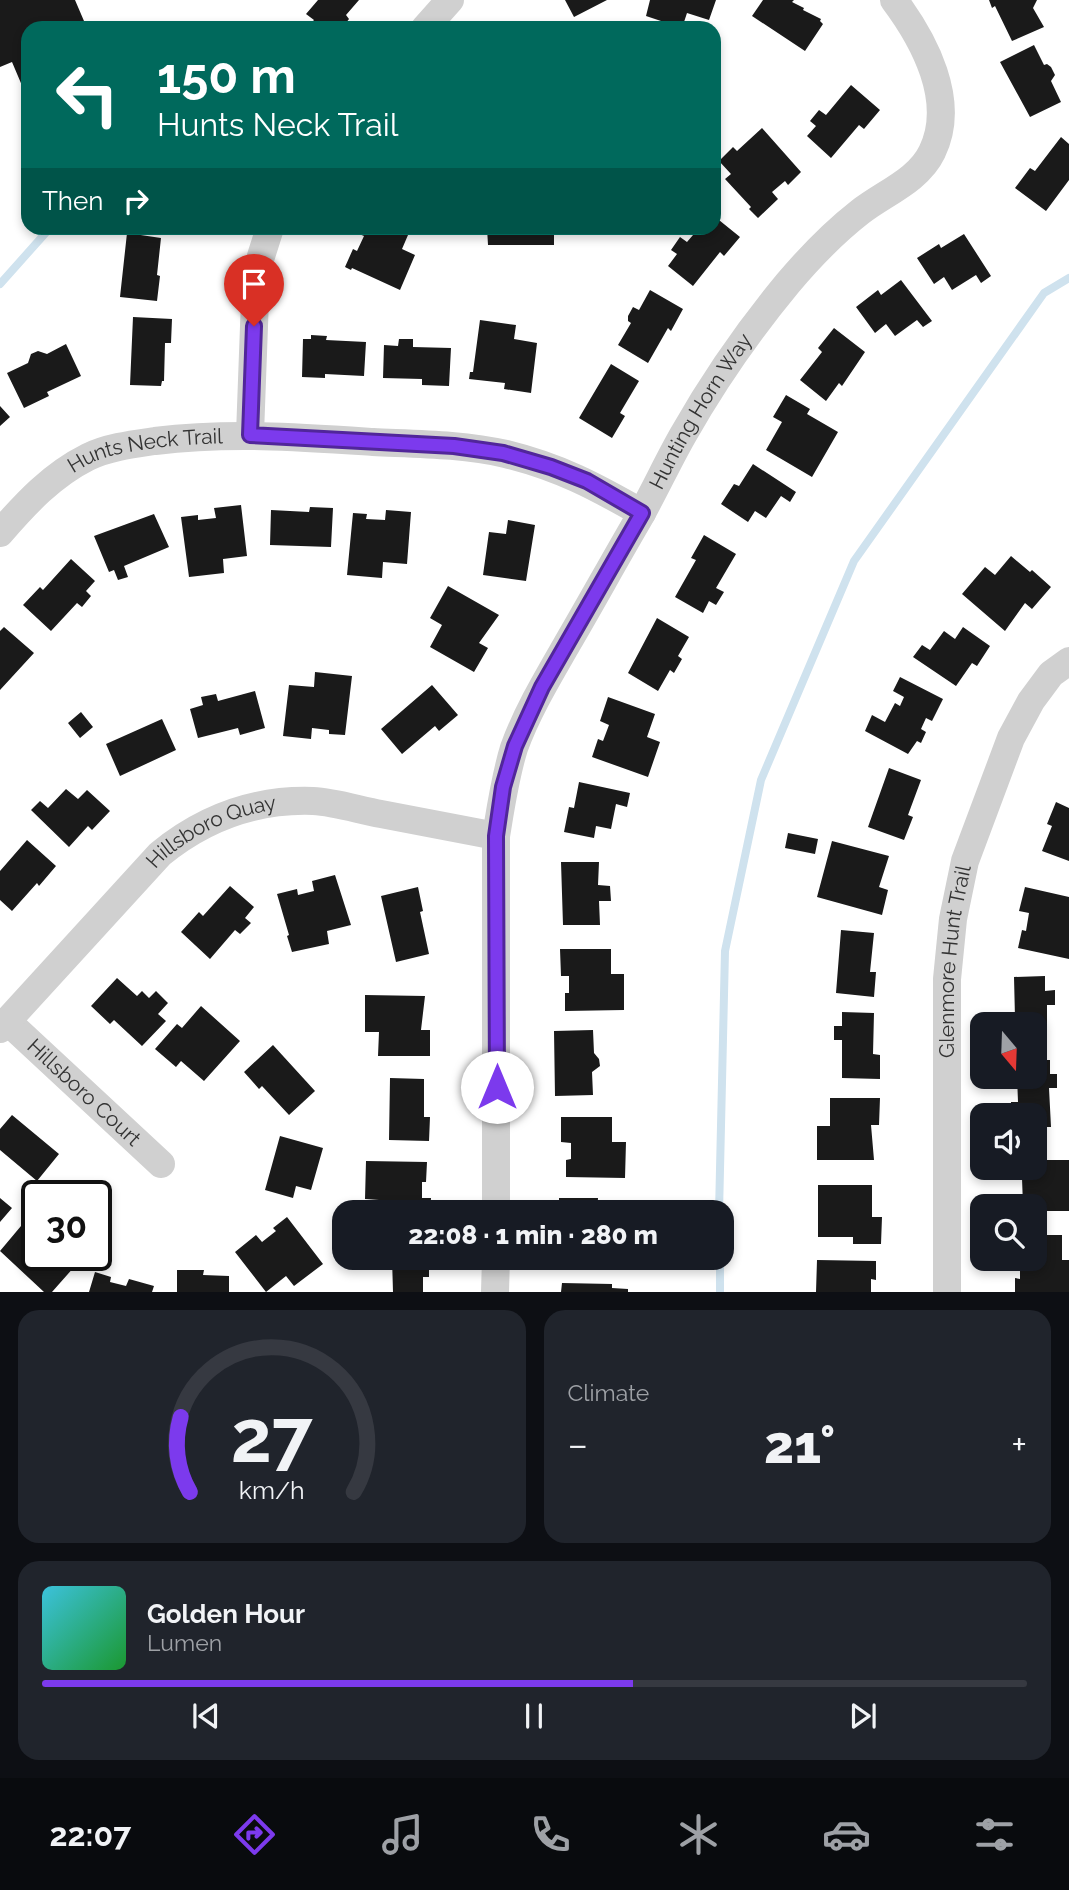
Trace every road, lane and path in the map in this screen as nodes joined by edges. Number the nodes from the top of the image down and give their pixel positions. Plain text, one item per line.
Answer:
1 (894, 0) edge
2 (268, 235) edge
3 (250, 435) junction
4 (642, 513) junction
5 (0, 533) edge
6 (1069, 661) edge
7 (496, 836) junction
8 (4, 1025) edge
9 (161, 1164) dead end
10 (496, 1200) edge
11 (496, 1270) edge
12 (495, 1292) edge
13 (947, 1292) edge

1 - 4 street, Hunting Horn Way
2 - 3 street
3 - 4 street, Hunts Neck Trail
3 - 5 street, Hunts Neck Trail
4 - 7 street, Hunting Horn Way
6 - 13 street, Glenmore Hunt Trail
7 - 8 street, Hillsboro Quay
7 - 10 street, Hunting Horn Way
8 - 9 street, Hillsboro Court
11 - 12 street

